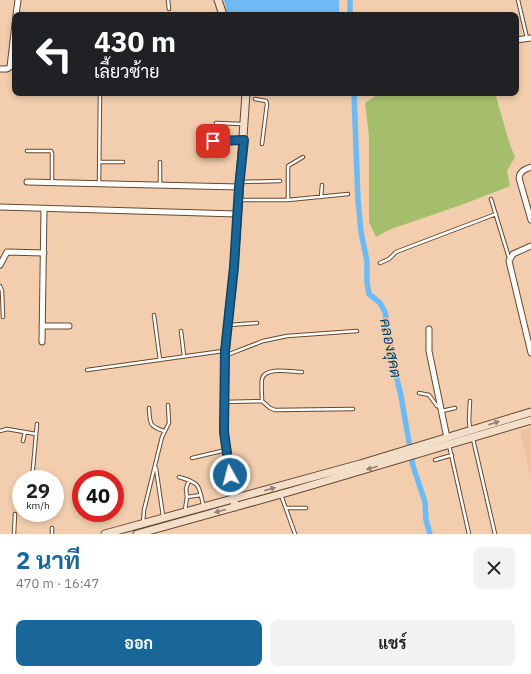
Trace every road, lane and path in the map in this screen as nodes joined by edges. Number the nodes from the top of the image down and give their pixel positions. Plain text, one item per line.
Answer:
1 (18, 0) edge
2 (168, 0) edge
3 (218, 0) edge
4 (518, 0) edge
5 (169, 9) dead end
6 (16, 12) edge
7 (222, 12) edge
8 (529, 38) edge
9 (519, 40) edge
10 (12, 50) edge
11 (0, 69) edge
12 (100, 96) edge
13 (247, 96) edge
14 (255, 99) dead end
15 (216, 124) dead end
16 (245, 124) junction
17 (244, 140) junction
18 (213, 141) dead end
19 (262, 144) dead end
20 (27, 151) dead end
21 (303, 157) dead end
22 (99, 162) junction
23 (123, 162) dead end
24 (160, 162) dead end
25 (531, 167) edge
26 (280, 181) dead end
27 (28, 182) dead end
28 (52, 183) junction
29 (99, 184) junction
30 (239, 185) junction
31 (322, 185) dead end
32 (160, 186) junction
33 (348, 194) dead end
34 (321, 197) junction
35 (491, 198) dead end
36 (238, 200) junction
37 (288, 200) junction
38 (0, 207) edge
39 (44, 209) junction
40 (238, 214) junction
41 (496, 214) junction
42 (531, 220) edge
43 (531, 246) edge
44 (3, 253) edge
45 (44, 253) junction
46 (509, 258) junction
47 (380, 263) dead end
48 (0, 265) edge
49 (0, 286) edge
50 (154, 315) dead end
51 (3, 317) dead end
52 (257, 323) dead end
53 (228, 325) junction
54 (42, 326) junction
55 (70, 326) dead end
56 (429, 329) dead end
57 (181, 331) dead end
58 (357, 332) dead end
59 (42, 342) dead end
60 (225, 353) junction
61 (531, 353) edge
62 (184, 356) junction
63 (160, 360) junction
64 (87, 370) dead end
65 (302, 372) dead end
66 (419, 393) dead end
67 (262, 401) junction
68 (470, 401) dead end
69 (224, 402) junction
70 (168, 405) dead end
71 (149, 408) dead end
72 (455, 408) dead end
73 (353, 409) dead end
74 (441, 410) junction
75 (531, 412) edge
76 (531, 420) edge
77 (37, 424) dead end
78 (471, 430) junction
79 (0, 431) edge
80 (164, 431) junction
81 (25, 432) junction
82 (36, 434) junction
83 (472, 438) junction
84 (23, 441) dead end
85 (448, 441) junction
86 (227, 450) junction
87 (408, 453) junction
88 (452, 455) junction
89 (192, 458) dead end
90 (435, 460) dead end
91 (156, 466) junction
92 (33, 470) edge
93 (179, 477) dead end
94 (189, 480) junction
95 (281, 494) junction
96 (201, 495) junction
97 (187, 497) junction
98 (233, 499) junction
99 (235, 507) junction
100 (204, 508) junction
101 (286, 508) junction
102 (306, 508) dead end
103 (185, 513) junction
104 (164, 519) junction
105 (15, 522) edge
106 (143, 524) junction
107 (52, 528) dead end
108 (14, 534) edge
109 (52, 534) edge
110 (105, 534) edge
111 (140, 534) edge
112 (295, 534) edge
113 (469, 534) edge
114 (495, 534) edge

1 - 6 street
2 - 5 lane
3 - 7 main road
4 - 8 lane
8 - 9 street
10 - 11 street
12 - 22 lane
13 - 16 main road
14 - 19 lane
15 - 16 lane
16 - 17 main road
17 - 18 lane
17 - 30 main road
20 - 28 lane
21 - 37 lane
22 - 23 lane
22 - 29 lane
24 - 32 lane
25 - 42 street
26 - 30 lane
27 - 28 street
28 - 29 street
29 - 32 street
30 - 32 street
30 - 36 main road
31 - 34 lane
33 - 34 lane
34 - 37 lane
35 - 41 lane
36 - 37 lane
36 - 40 main road
38 - 39 street
39 - 40 street
39 - 45 street
40 - 53 main road
41 - 46 lane
41 - 47 lane
43 - 46 street
44 - 45 street
44 - 48 street
45 - 54 street
46 - 61 street
49 - 51 lane
50 - 63 lane
52 - 53 lane
53 - 60 main road
54 - 55 street
54 - 59 street
56 - 74 street
57 - 62 lane
58 - 60 lane
60 - 62 lane
60 - 69 main road
62 - 63 lane
63 - 64 lane
65 - 67 lane
66 - 74 lane
67 - 69 lane
67 - 73 lane
68 - 78 lane
69 - 86 main road
70 - 80 lane
71 - 80 lane
72 - 74 lane
74 - 85 street
78 -> 75 main road
76 - 83 main road
77 - 82 lane
78 - 85 main road
79 - 81 lane
80 - 91 lane
81 - 82 lane
81 - 84 lane
82 - 92 lane
83 - 85 main road
83 - 114 lane
85 - 87 main road
85 - 88 lane
86 - 89 lane
86 - 98 main road
87 -> 95 main road
98 -> 87 main road
88 - 90 lane
88 - 113 lane
91 - 104 lane
91 - 106 lane
93 - 94 lane
94 - 96 lane
94 - 97 lane
95 - 99 main road
95 - 101 lane
96 - 97 lane
96 - 100 lane
97 - 103 lane
98 - 99 main road
98 - 100 main road
99 -> 111 main road
100 - 103 main road
101 - 102 lane
101 - 112 lane
103 - 104 main road
104 - 106 main road
105 - 108 lane
106 - 110 main road
107 - 109 lane

